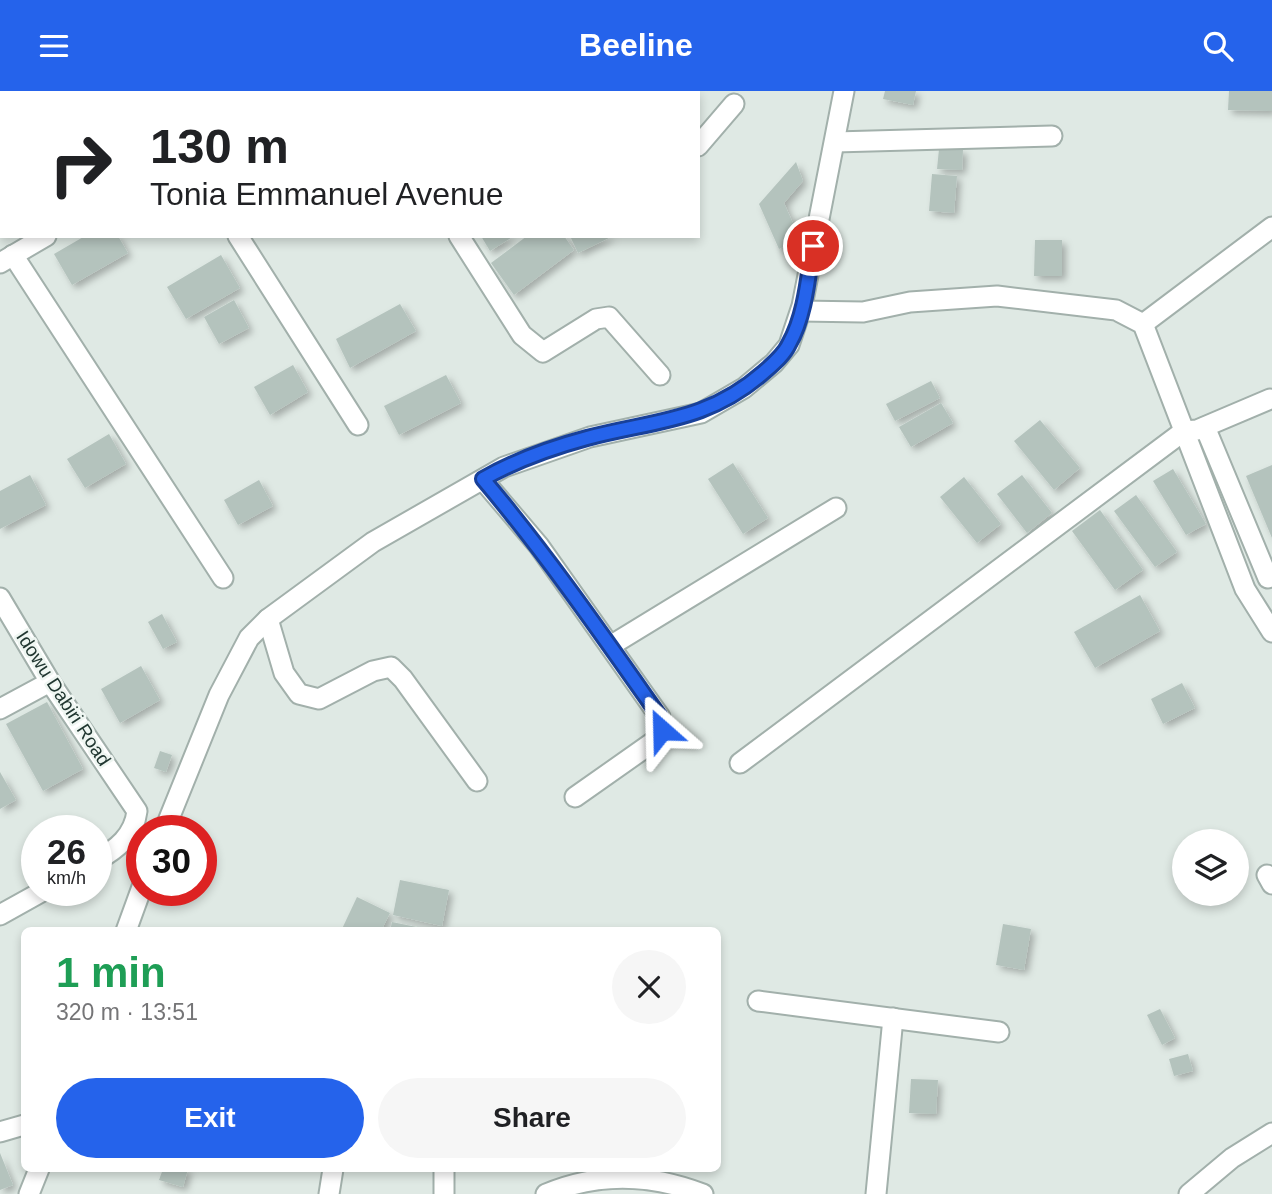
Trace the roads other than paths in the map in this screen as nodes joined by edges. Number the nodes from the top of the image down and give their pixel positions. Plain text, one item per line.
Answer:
1 (844, 91) edge
2 (734, 104) dead end
3 (1052, 136) dead end
4 (835, 142) junction
5 (700, 144) edge
6 (1272, 227) edge
7 (43, 238) edge
8 (239, 238) edge
9 (460, 238) edge
10 (6, 259) edge
11 (801, 311) junction
12 (1143, 324) junction
13 (660, 375) dead end
14 (1270, 399) edge
15 (358, 425) dead end
16 (1205, 427) junction
17 (1184, 431) junction
18 (483, 479) junction
19 (836, 508) dead end
20 (1268, 577) dead end
21 (223, 578) dead end
22 (0, 598) edge
23 (268, 619) junction
24 (1272, 632) edge
25 (610, 646) junction
26 (50, 682) junction
27 (0, 709) edge
28 (740, 763) dead end
29 (477, 781) dead end
30 (575, 797) dead end
31 (170, 815) edge
32 (112, 852) edge
33 (21, 903) edge
34 (135, 906) edge
35 (0, 915) edge
36 (127, 927) edge
37 (758, 1001) dead end
38 (893, 1018) junction
39 (999, 1032) dead end
40 (21, 1126) edge
41 (0, 1132) edge
42 (1272, 1133) edge
43 (38, 1172) edge
44 (333, 1172) edge
45 (444, 1172) edge
46 (628, 1173) edge
47 (29, 1194) edge
48 (329, 1194) edge
49 (444, 1194) edge
50 (546, 1194) edge
51 (703, 1194) edge
52 (876, 1194) edge
53 (1189, 1194) edge

1 - 4 street
2 - 5 street
3 - 4 street
4 - 11 street
6 - 12 street
7 - 10 street
8 - 15 street
9 - 13 street
10 - 21 street
11 - 12 street
11 - 18 street
12 - 17 street
14 - 16 street
16 - 17 street
16 - 20 street
17 - 24 street
17 - 28 street
18 - 23 street
18 - 25 street
19 - 25 street
22 - 26 street, Idowu Dabiri Road
23 - 29 street
23 - 31 street
25 - 30 street
26 - 27 street
26 - 32 street, Idowu Dabiri Road
33 - 35 street
34 - 36 street
37 - 38 street
38 - 39 street
38 - 52 street
40 - 41 street
42 - 53 street
43 - 47 street
44 - 48 street
45 - 49 street
46 - 50 street
46 - 51 street

